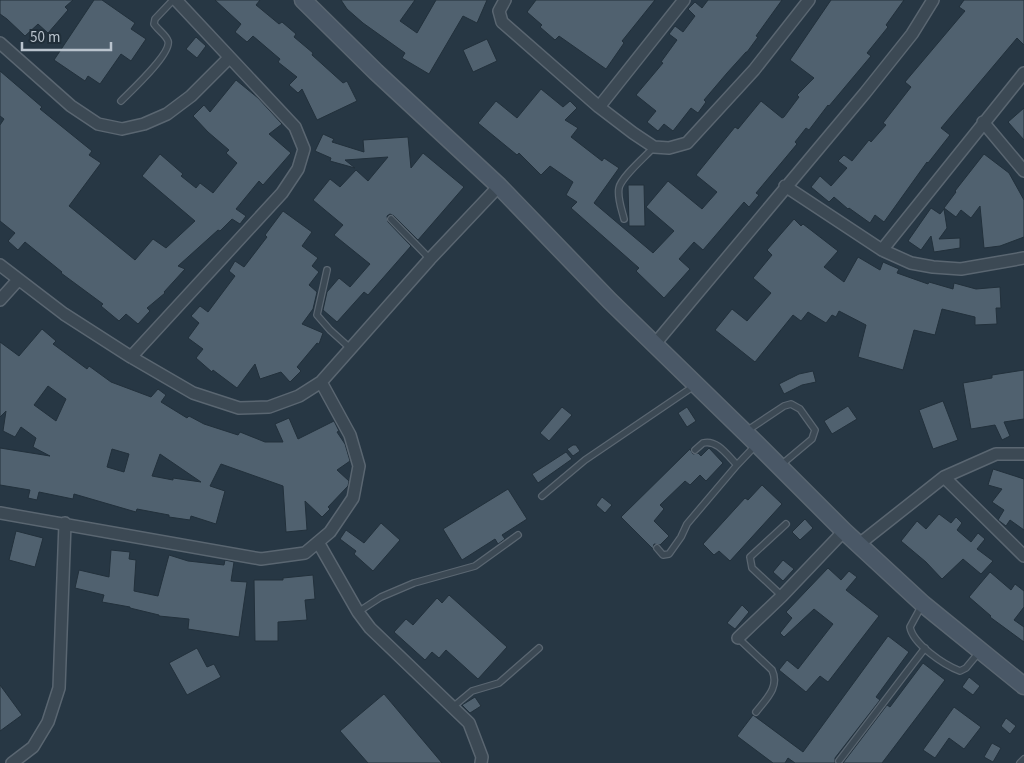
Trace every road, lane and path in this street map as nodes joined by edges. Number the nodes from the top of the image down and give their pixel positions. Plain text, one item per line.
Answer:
1 (175, 0) edge
2 (303, 0) edge
3 (505, 0) edge
4 (684, 0) edge
5 (809, 0) edge
6 (933, 0) edge
7 (0, 43) edge
8 (229, 58) junction
9 (1024, 73) edge
10 (122, 101) dead end
11 (599, 106) junction
12 (983, 122) junction
13 (654, 147) junction
14 (1024, 171) edge
15 (499, 186) junction
16 (785, 186) junction
17 (391, 219) dead end
18 (624, 219) dead end
19 (882, 250) junction
20 (430, 258) junction
21 (1024, 258) edge
22 (0, 265) edge
23 (327, 270) dead end
24 (18, 280) junction
25 (0, 300) edge
26 (654, 345) junction
27 (351, 349) junction
28 (131, 357) junction
29 (321, 382) junction
30 (696, 385) junction
31 (745, 432) junction
32 (757, 444) junction
33 (695, 450) dead end
34 (1024, 454) edge
35 (737, 465) junction
36 (779, 467) junction
37 (944, 477) junction
38 (542, 496) dead end
39 (0, 513) edge
40 (65, 523) junction
41 (786, 524) dead end
42 (844, 531) junction
43 (518, 535) dead end
44 (318, 542) junction
45 (858, 545) junction
46 (657, 548) dead end
47 (1024, 556) edge
48 (782, 596) junction
49 (922, 604) junction
50 (358, 612) junction
51 (738, 638) joint
52 (538, 648) dead end
53 (925, 648) junction
54 (980, 651) junction
55 (1024, 686) edge
56 (454, 706) junction
57 (756, 712) dead end
58 (1024, 759) edge
59 (838, 761) dead end
60 (12, 763) edge
61 (481, 763) edge
62 (1020, 763) edge

1 - 8 street
1 - 10 lane
2 - 15 main road
3 - 11 street
4 - 11 street
5 - 13 street
6 - 16 street
7 - 8 street
8 - 28 street
9 - 12 street
11 - 13 street
12 - 14 street
12 - 19 street
13 - 18 lane
15 - 20 street
15 - 26 main road
16 - 19 street
16 - 26 street
17 - 20 lane
19 - 21 street
20 - 27 street
22 - 24 street
23 - 27 lane
24 - 25 street
24 - 28 street
26 - 30 main road
27 - 29 street
28 - 29 street
29 - 44 street
30 - 31 main road
30 - 38 lane
31 - 32 main road
31 - 36 lane
32 - 35 lane
32 - 36 main road
33 - 35 lane
34 - 37 street
35 - 46 lane
36 - 42 main road
37 - 45 street
37 - 47 street
39 - 40 street
40 - 44 street
40 - 60 street
41 - 48 lane
42 - 45 main road
42 - 48 street
43 - 50 lane
44 - 50 street
45 - 49 main road
48 - 51 street
49 - 53 lane
49 - 54 main road
50 - 56 street
51 - 57 lane
52 - 56 lane
53 - 54 lane
53 - 59 lane
54 - 55 main road
56 - 61 street
58 - 62 lane

